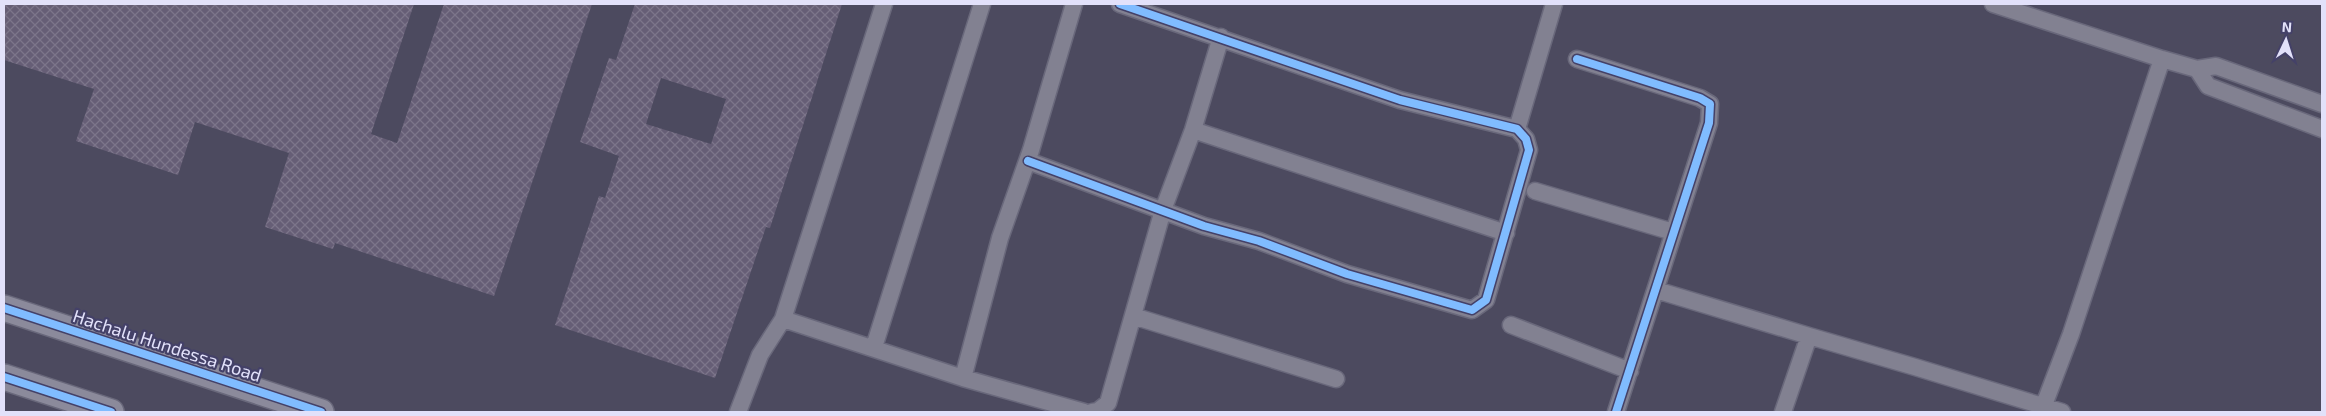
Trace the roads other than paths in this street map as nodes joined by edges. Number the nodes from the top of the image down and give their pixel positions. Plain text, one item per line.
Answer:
1 (884, 4) edge
2 (982, 4) edge
3 (1074, 4) edge
4 (1120, 4) edge
5 (1554, 4) edge
6 (1992, 4) edge
7 (1221, 37) junction
8 (1578, 59) dead end
9 (2162, 59) junction
10 (2198, 69) junction
11 (2322, 104) edge
12 (1517, 129) junction
13 (2322, 129) edge
14 (1193, 130) junction
15 (1028, 160) junction
16 (1535, 191) dead end
17 (1163, 210) junction
18 (1673, 232) junction
19 (1506, 233) junction
20 (1656, 290) junction
21 (4, 308) edge
22 (1133, 316) junction
23 (783, 319) junction
24 (1511, 325) dead end
25 (1809, 336) junction
26 (874, 347) junction
27 (1630, 371) junction
28 (4, 377) edge
29 (963, 378) junction
30 (1336, 379) dead end
31 (2044, 406) junction
32 (111, 412) edge
33 (321, 412) edge
34 (738, 412) edge
35 (1084, 412) edge
36 (1092, 412) edge
37 (1616, 412) edge
38 (1783, 412) edge
39 (2062, 412) edge

1 - 23 street
2 - 26 street
3 - 15 street
4 - 7 street
5 - 12 street
6 - 9 street
7 - 12 street
7 - 14 street
8 - 18 street
9 - 10 street
9 - 31 street
10 - 11 street
10 - 13 street
12 - 19 street
14 - 17 street
14 - 19 street
15 - 17 street
15 - 29 street
16 - 18 street
17 - 19 street
17 - 22 street
18 - 20 street
20 - 25 street
20 - 27 street
21 - 33 main road, Hachalu Hundessa Road
22 - 30 street
22 - 36 street
23 - 26 street
23 - 34 street
24 - 27 street
25 - 31 street
25 - 38 street
26 - 29 street
27 - 37 street
28 - 32 main road
29 - 35 street
31 - 39 street

